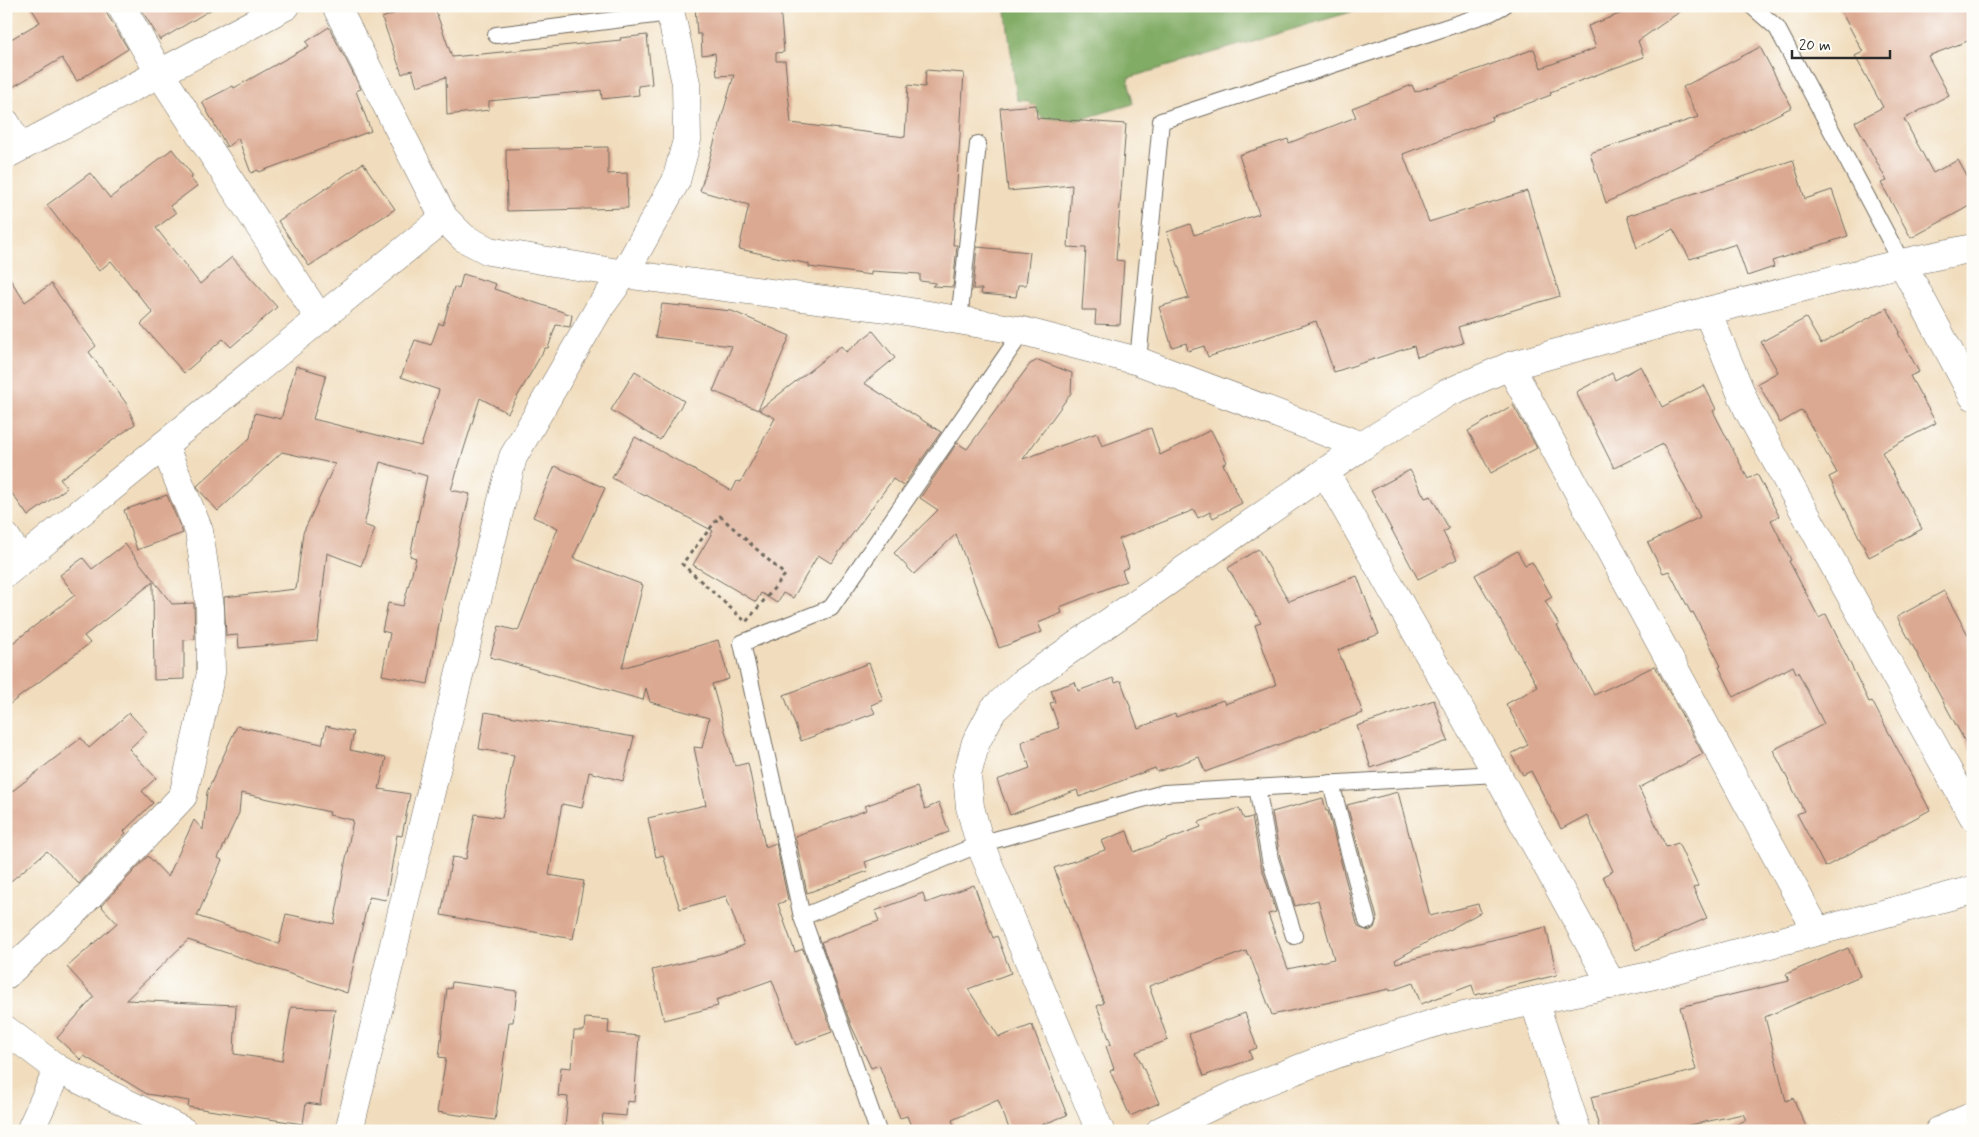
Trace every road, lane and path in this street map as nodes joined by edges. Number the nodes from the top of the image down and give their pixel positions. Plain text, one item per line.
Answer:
1 (120, 6) edge
2 (286, 6) edge
3 (336, 6) edge
4 (1503, 6) edge
5 (1752, 6) edge
6 (670, 10) edge
7 (496, 35) dead end
8 (159, 72) junction
9 (6, 123) edge
10 (978, 144) dead end
11 (13, 151) edge
12 (444, 218) junction
13 (1973, 248) edge
14 (1902, 263) junction
15 (624, 274) junction
16 (1708, 311) junction
17 (320, 319) junction
18 (959, 320) junction
19 (1023, 331) junction
20 (1138, 361) junction
21 (1510, 366) junction
22 (1973, 396) edge
23 (164, 446) junction
24 (1362, 446) junction
25 (1325, 472) junction
26 (6, 537) edge
27 (14, 567) edge
28 (746, 622) joint
29 (1497, 774) junction
30 (1331, 784) junction
31 (1257, 788) junction
32 (1973, 816) edge
33 (980, 844) junction
34 (1973, 890) edge
35 (802, 918) junction
36 (1367, 921) dead end
37 (1817, 931) junction
38 (1294, 936) dead end
39 (6, 975) edge
40 (1612, 985) junction
41 (1534, 1001) junction
42 (6, 1030) edge
43 (58, 1069) junction
44 (1973, 1116) edge
45 (30, 1131) edge
46 (183, 1131) edge
47 (349, 1131) edge
48 (878, 1131) edge
49 (1100, 1131) edge
50 (1160, 1131) edge
51 (1577, 1131) edge
52 (1939, 1131) edge

1 - 8 street
2 - 8 street
3 - 12 street
4 - 20 lane
5 - 14 lane
6 - 7 lane
6 - 15 street
8 - 11 street
8 - 17 street
9 - 11 street
10 - 18 lane
12 - 15 street
12 - 17 street
13 - 14 street
14 - 16 street
14 - 22 street
15 - 18 street
15 - 47 street
16 - 21 street
16 - 32 street
17 - 23 street
18 - 19 street
19 - 20 street
19 - 35 lane
20 - 24 street
21 - 24 street
21 - 37 street
23 - 27 street
23 - 39 street
24 - 25 street
25 - 29 street
25 - 33 street
26 - 27 street
28 - 28 path
29 - 30 lane
29 - 40 street
30 - 31 lane
30 - 36 lane
31 - 33 lane
31 - 38 lane
33 - 35 lane
33 - 49 street
34 - 37 street
35 - 48 lane
37 - 40 street
40 - 41 street
41 - 50 street
41 - 51 street
42 - 43 street
43 - 45 street
43 - 46 street
44 - 52 street

